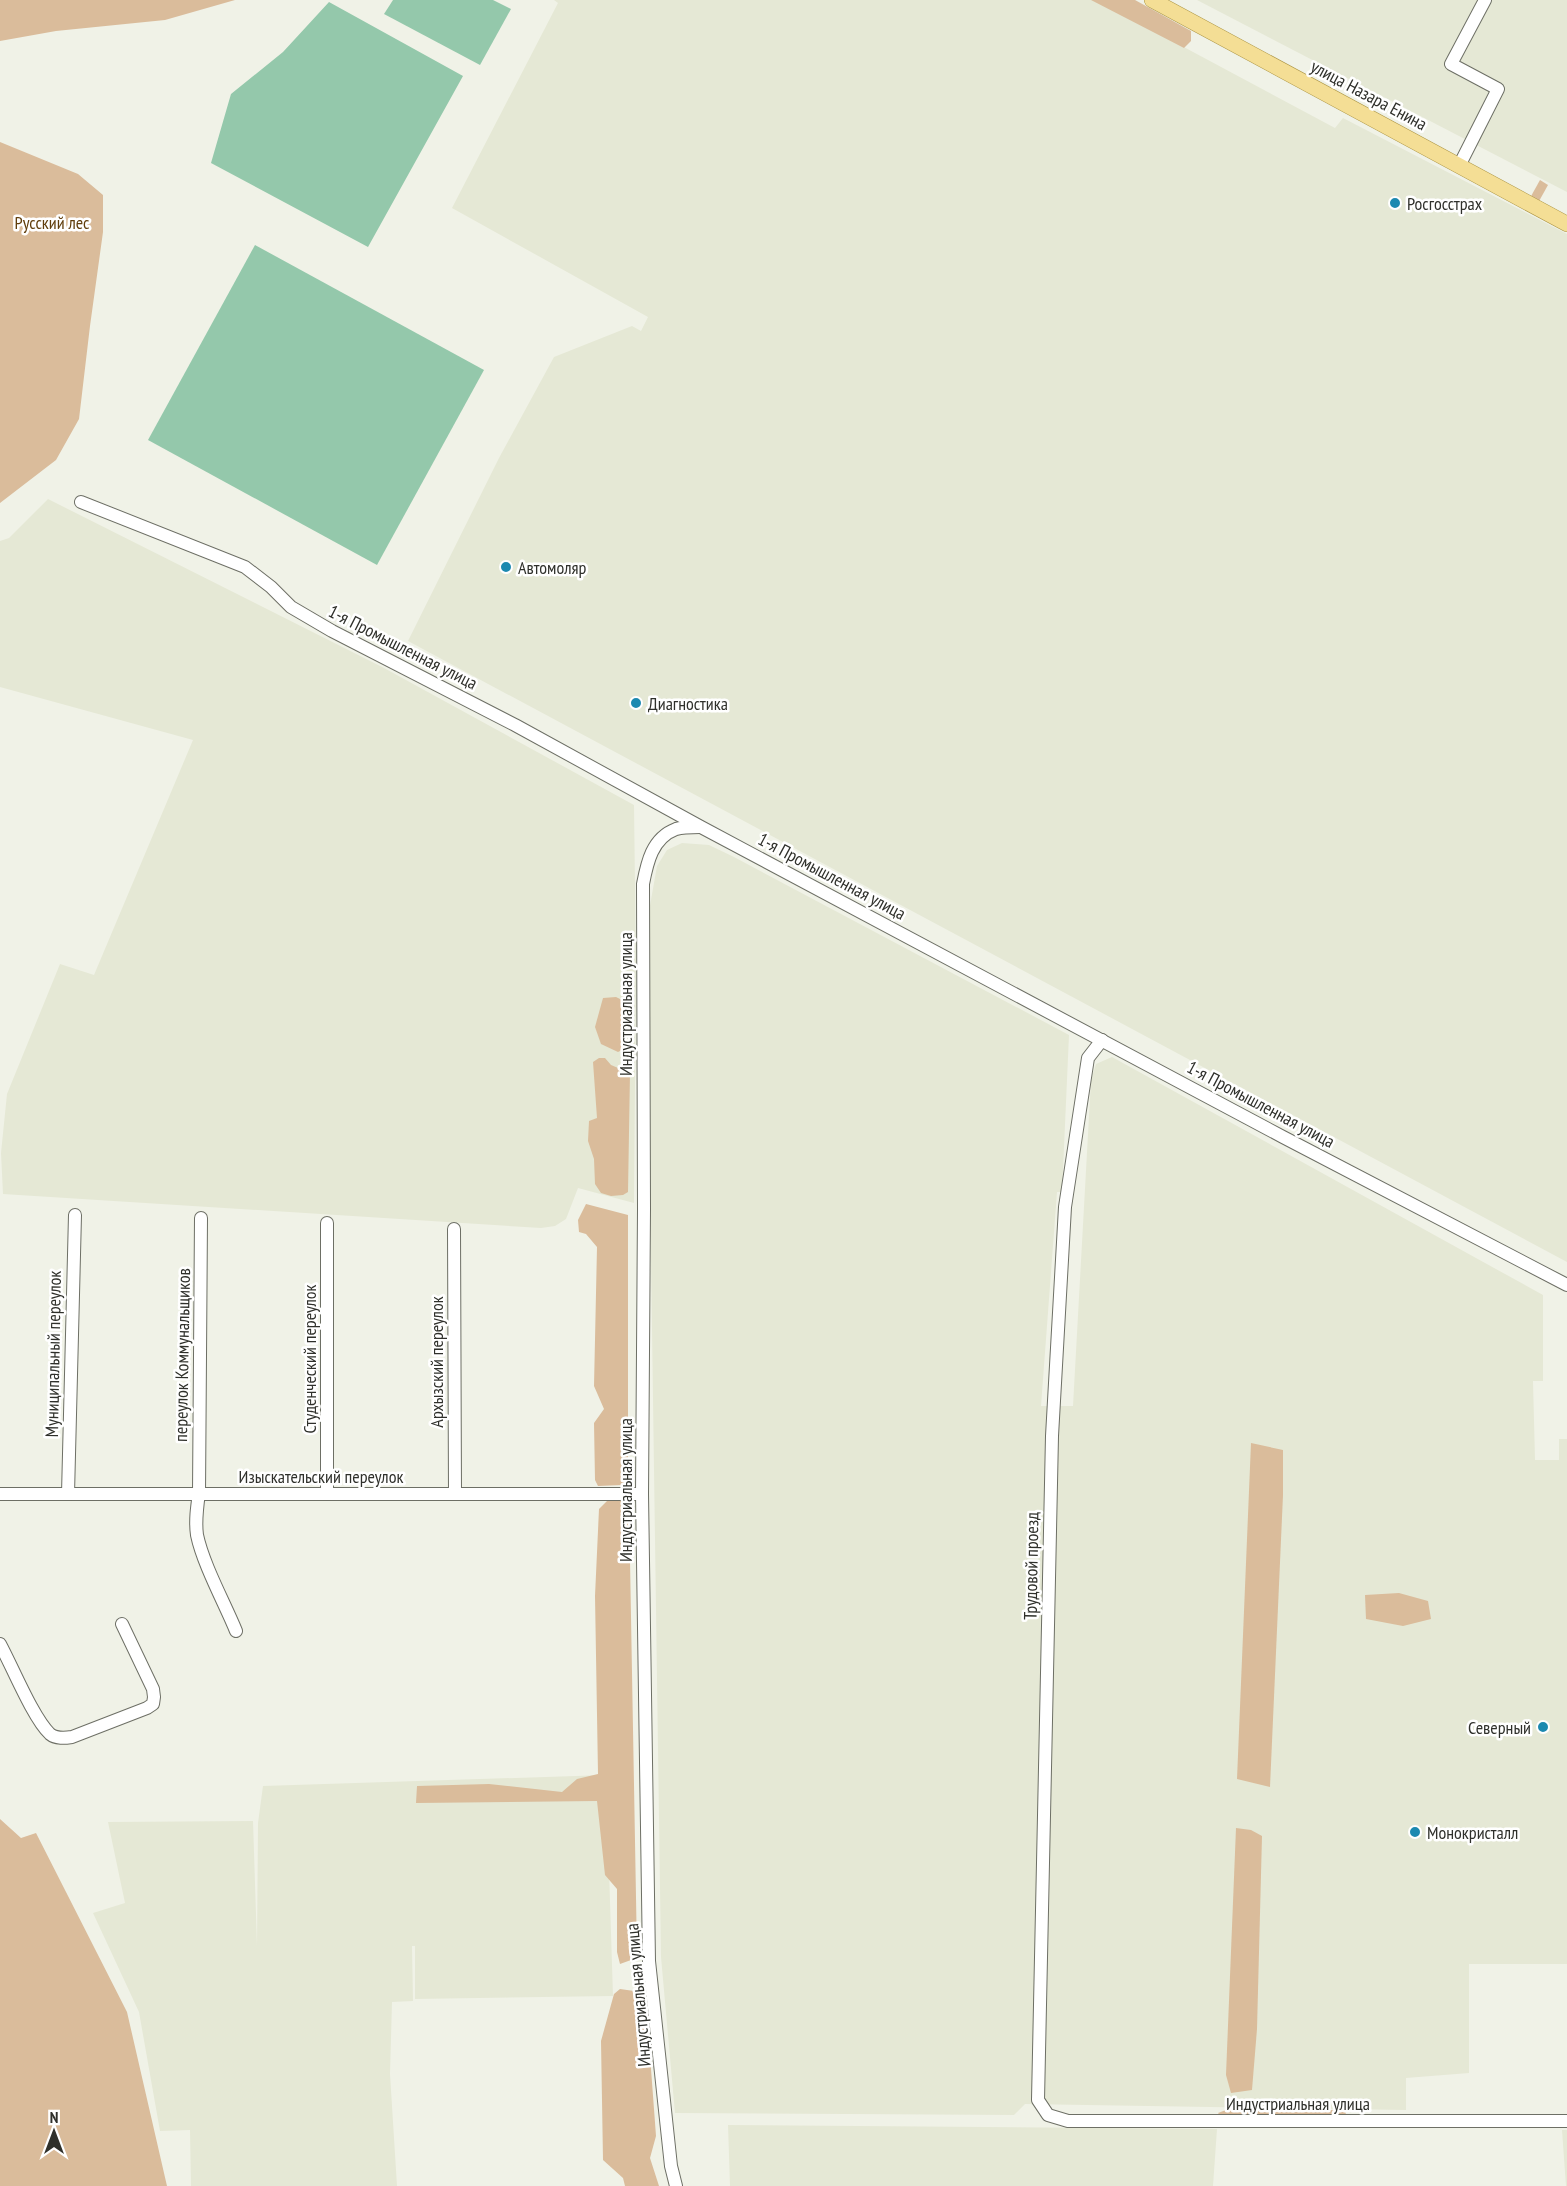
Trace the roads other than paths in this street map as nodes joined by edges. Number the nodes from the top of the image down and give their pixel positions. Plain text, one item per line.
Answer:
1 (1152, 0) edge
2 (1485, 0) edge
3 (1459, 166) junction
4 (1567, 224) edge
5 (81, 502) dead end
6 (701, 827) junction
7 (1102, 1040) junction
8 (75, 1215) dead end
9 (201, 1218) dead end
10 (327, 1223) dead end
11 (454, 1229) dead end
12 (1567, 1285) edge
13 (199, 1493) junction
14 (0, 1494) edge
15 (68, 1494) junction
16 (327, 1494) junction
17 (455, 1494) junction
18 (642, 1494) junction
19 (122, 1624) dead end
20 (236, 1631) dead end
21 (0, 1644) edge
22 (1038, 2100) joint
23 (1567, 2121) edge
24 (676, 2186) edge

1 - 3 main road, улица Назара Енина
2 - 3 street
3 - 4 main road, улица Назара Енина
5 - 6 street, 1-я Промышленная улица
6 - 7 street, 1-я Промышленная улица
6 - 18 street, Индустриальная улица
7 - 12 street, 1-я Промышленная улица
7 - 22 street, Трудовой проезд
8 - 15 street, Муниципальный переулок
9 - 13 street, переулок Коммунальщиков
10 - 16 street, Студенческий переулок
11 - 17 street, Архызский переулок
13 - 15 street, Изыскательский переулок
13 - 16 street, Изыскательский переулок
13 - 20 street, переулок Коммунальщиков
14 - 15 street, Изыскательский переулок
16 - 17 street, Изыскательский переулок
17 - 18 street, Изыскательский переулок
18 - 24 street, Индустриальная улица
19 - 21 street
22 - 23 street, Индустриальная улица

